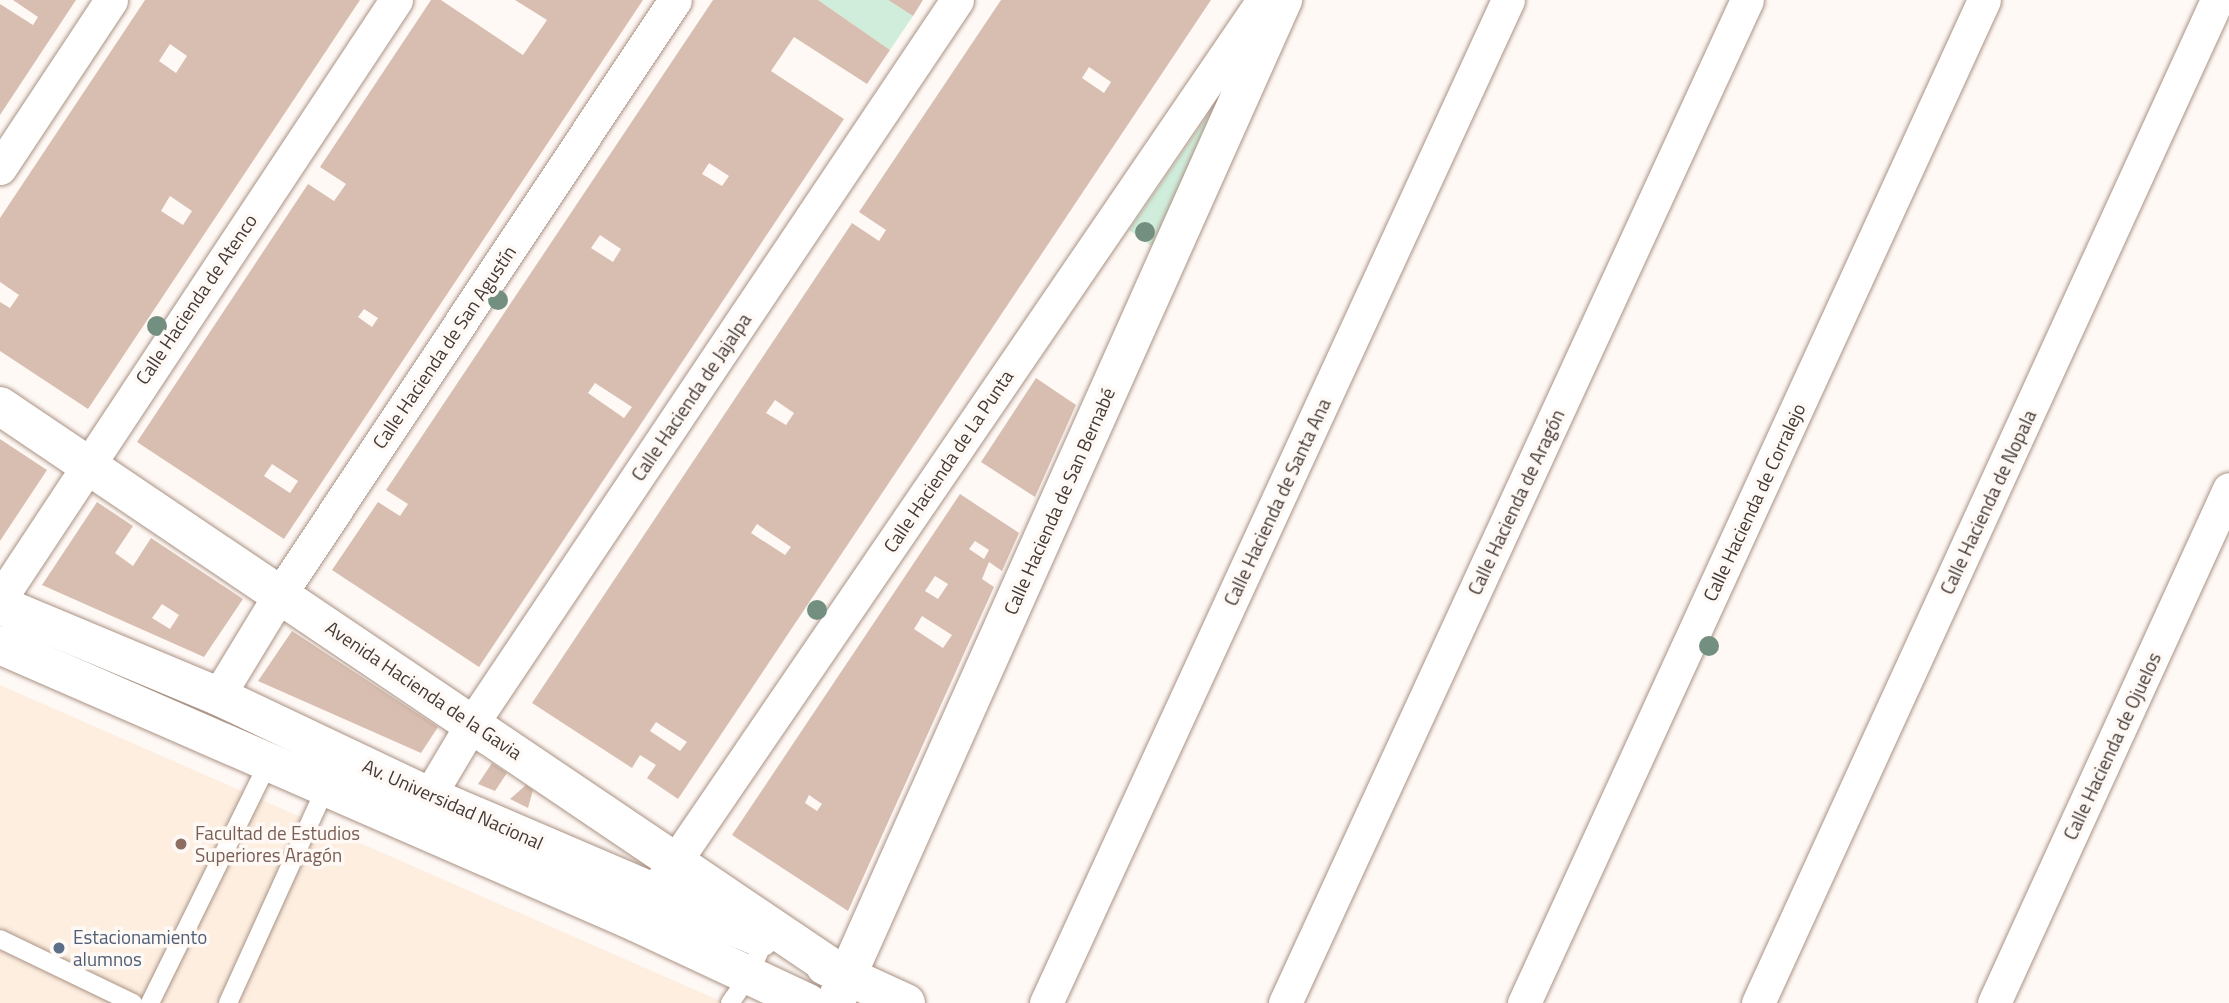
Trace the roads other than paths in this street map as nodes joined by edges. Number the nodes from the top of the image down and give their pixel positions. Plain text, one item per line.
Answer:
1 (111, 0) edge
2 (396, 0) edge
3 (675, 0) edge
4 (957, 0) edge
5 (1263, 0) edge
6 (1283, 0) edge
7 (1508, 0) edge
8 (1747, 0) edge
9 (1984, 0) edge
10 (2217, 0) edge
11 (0, 168) edge
12 (0, 406) edge
13 (87, 464) junction
14 (2229, 489) edge
15 (281, 594) junction
16 (0, 599) edge
17 (0, 605) edge
18 (0, 645) edge
19 (218, 696) junction
20 (473, 722) junction
21 (268, 763) junction
22 (325, 789) junction
23 (429, 796) junction
24 (677, 859) junction
25 (656, 890) junction
26 (635, 922) junction
27 (0, 939) edge
28 (764, 940) junction
29 (739, 989) edge
30 (817, 989) edge
31 (133, 1003) edge
32 (150, 1003) edge
33 (228, 1003) edge
34 (906, 1003) edge
35 (1046, 1003) edge
36 (1285, 1003) edge
37 (1524, 1003) edge
38 (1758, 1003) edge
39 (1994, 1003) edge

1 - 11 street
2 - 13 street, Calle Hacienda de Atenco
3 - 15 street, Calle Hacienda de San Agustín
4 - 20 street, Calle Hacienda de Jajalpa
5 - 24 street, Calle Hacienda de La Punta
6 - 30 street, Calle Hacienda de San Bernabé
7 - 35 street, Calle Hacienda de Santa Ana
8 - 36 street, Calle Hacienda de Aragón
9 - 37 street, Calle Hacienda de Corralejo
10 - 38 street, Calle Hacienda de Nopala
12 - 13 street, Avenida Hacienda de la Gavia
13 - 15 street, Avenida Hacienda de la Gavia
13 - 16 street, Calle Hacienda de Atenco
14 - 39 street, Calle Hacienda de Ojuelos
15 - 19 street, Calle Hacienda de San Agustín
15 - 20 street, Avenida Hacienda de la Gavia
17 - 19 street, Av. Universidad Nacional
18 - 21 street, Av. Universidad Nacional
19 - 23 street, Av. Universidad Nacional
20 - 23 street, Calle Hacienda de Jajalpa
20 - 24 street, Avenida Hacienda de la Gavia
21 - 22 street, Av. Universidad Nacional
21 - 32 lane
22 - 26 street, Av. Universidad Nacional
22 - 33 lane
23 - 25 street, Av. Universidad Nacional
24 - 25 street, Calle Hacienda de La Punta
24 - 30 street, Avenida Hacienda de la Gavia
25 - 26 street, Calle Hacienda de La Punta
25 - 28 street, Av. Universidad Nacional
26 - 29 street, Av. Universidad Nacional
27 - 31 lane
28 - 29 lane
28 - 30 street, Av. Universidad Nacional
29 - 30 street, Av. Universidad Nacional
30 - 34 street, Av. Universidad Nacional

